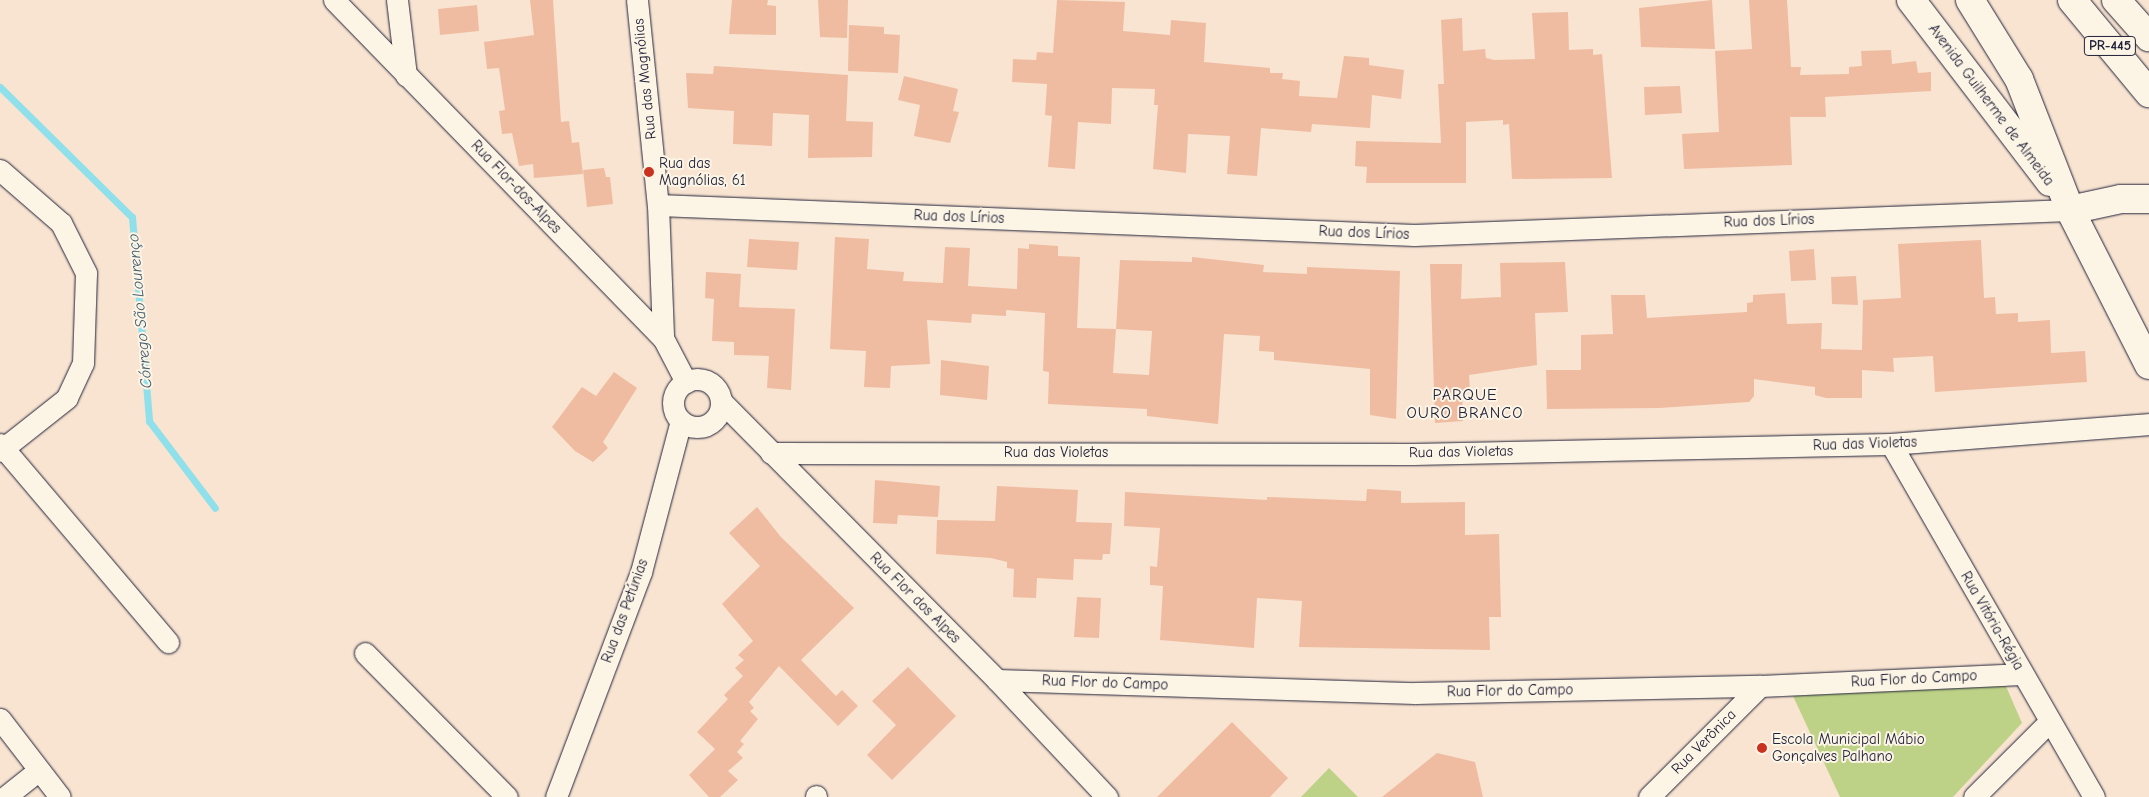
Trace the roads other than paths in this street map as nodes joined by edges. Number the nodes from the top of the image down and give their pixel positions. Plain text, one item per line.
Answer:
1 (334, 0) edge
2 (397, 0) edge
3 (637, 0) edge
4 (1911, 0) edge
5 (1970, 0) edge
6 (2072, 0) edge
7 (2116, 0) edge
8 (2149, 37) edge
9 (406, 75) junction
10 (2149, 93) edge
11 (0, 170) edge
12 (2149, 198) edge
13 (658, 205) junction
14 (2070, 210) junction
15 (662, 338) junction
16 (2149, 365) edge
17 (686, 382) junction
18 (721, 401) junction
19 (681, 421) junction
20 (2149, 424) edge
21 (1891, 444) junction
22 (1, 448) edge
23 (771, 453) junction
24 (168, 642) dead end
25 (365, 653) dead end
26 (2022, 674) junction
27 (997, 680) junction
28 (1760, 686) junction
29 (0, 719) edge
30 (2050, 721) junction
31 (39, 770) junction
32 (5, 797) edge
33 (60, 797) edge
34 (507, 797) edge
35 (556, 797) edge
36 (1107, 797) edge
37 (1650, 797) edge
38 (1974, 797) edge
39 (2094, 797) edge

1 - 9 street, Rua Flor-dos-Alpes
2 - 9 street
3 - 13 street, Rua das Magnólias
4 - 14 main road, Avenida Guilherme de Almeida
5 - 14 main road, Avenida Guilherme de Almeida
6 - 10 main road, PR-445
7 - 8 main road, PR-445
9 - 15 street, Rua Flor-dos-Alpes
11 - 22 street
12 - 14 main road
13 - 14 street, Rua dos Lírios
13 - 15 street, Rua das Magnólias
14 - 16 main road, Avenida Guilherme de Almeida
15 - 17 street, Rua Flor-dos-Alpes
17 - 18 street
17 - 19 street
18 - 19 street
18 - 23 street, Rua Flor dos Alpes
19 - 35 street, Rua das Petúnias
20 - 21 street, Rua das Violetas
21 - 23 street, Rua das Violetas
21 - 26 street, Rua Vitória-Régia
22 - 24 street
23 - 27 street, Rua Flor dos Alpes
25 - 34 street
26 - 28 street, Rua Flor do Campo
26 - 30 street, Rua Vitória-Régia
27 - 28 street, Rua Flor do Campo
27 - 36 street, Rua Flor dos Alpes
28 - 37 street, Rua Verônica
29 - 31 street
30 - 38 street
30 - 39 street, Rua Vitória-Régia
31 - 32 street
31 - 33 street

